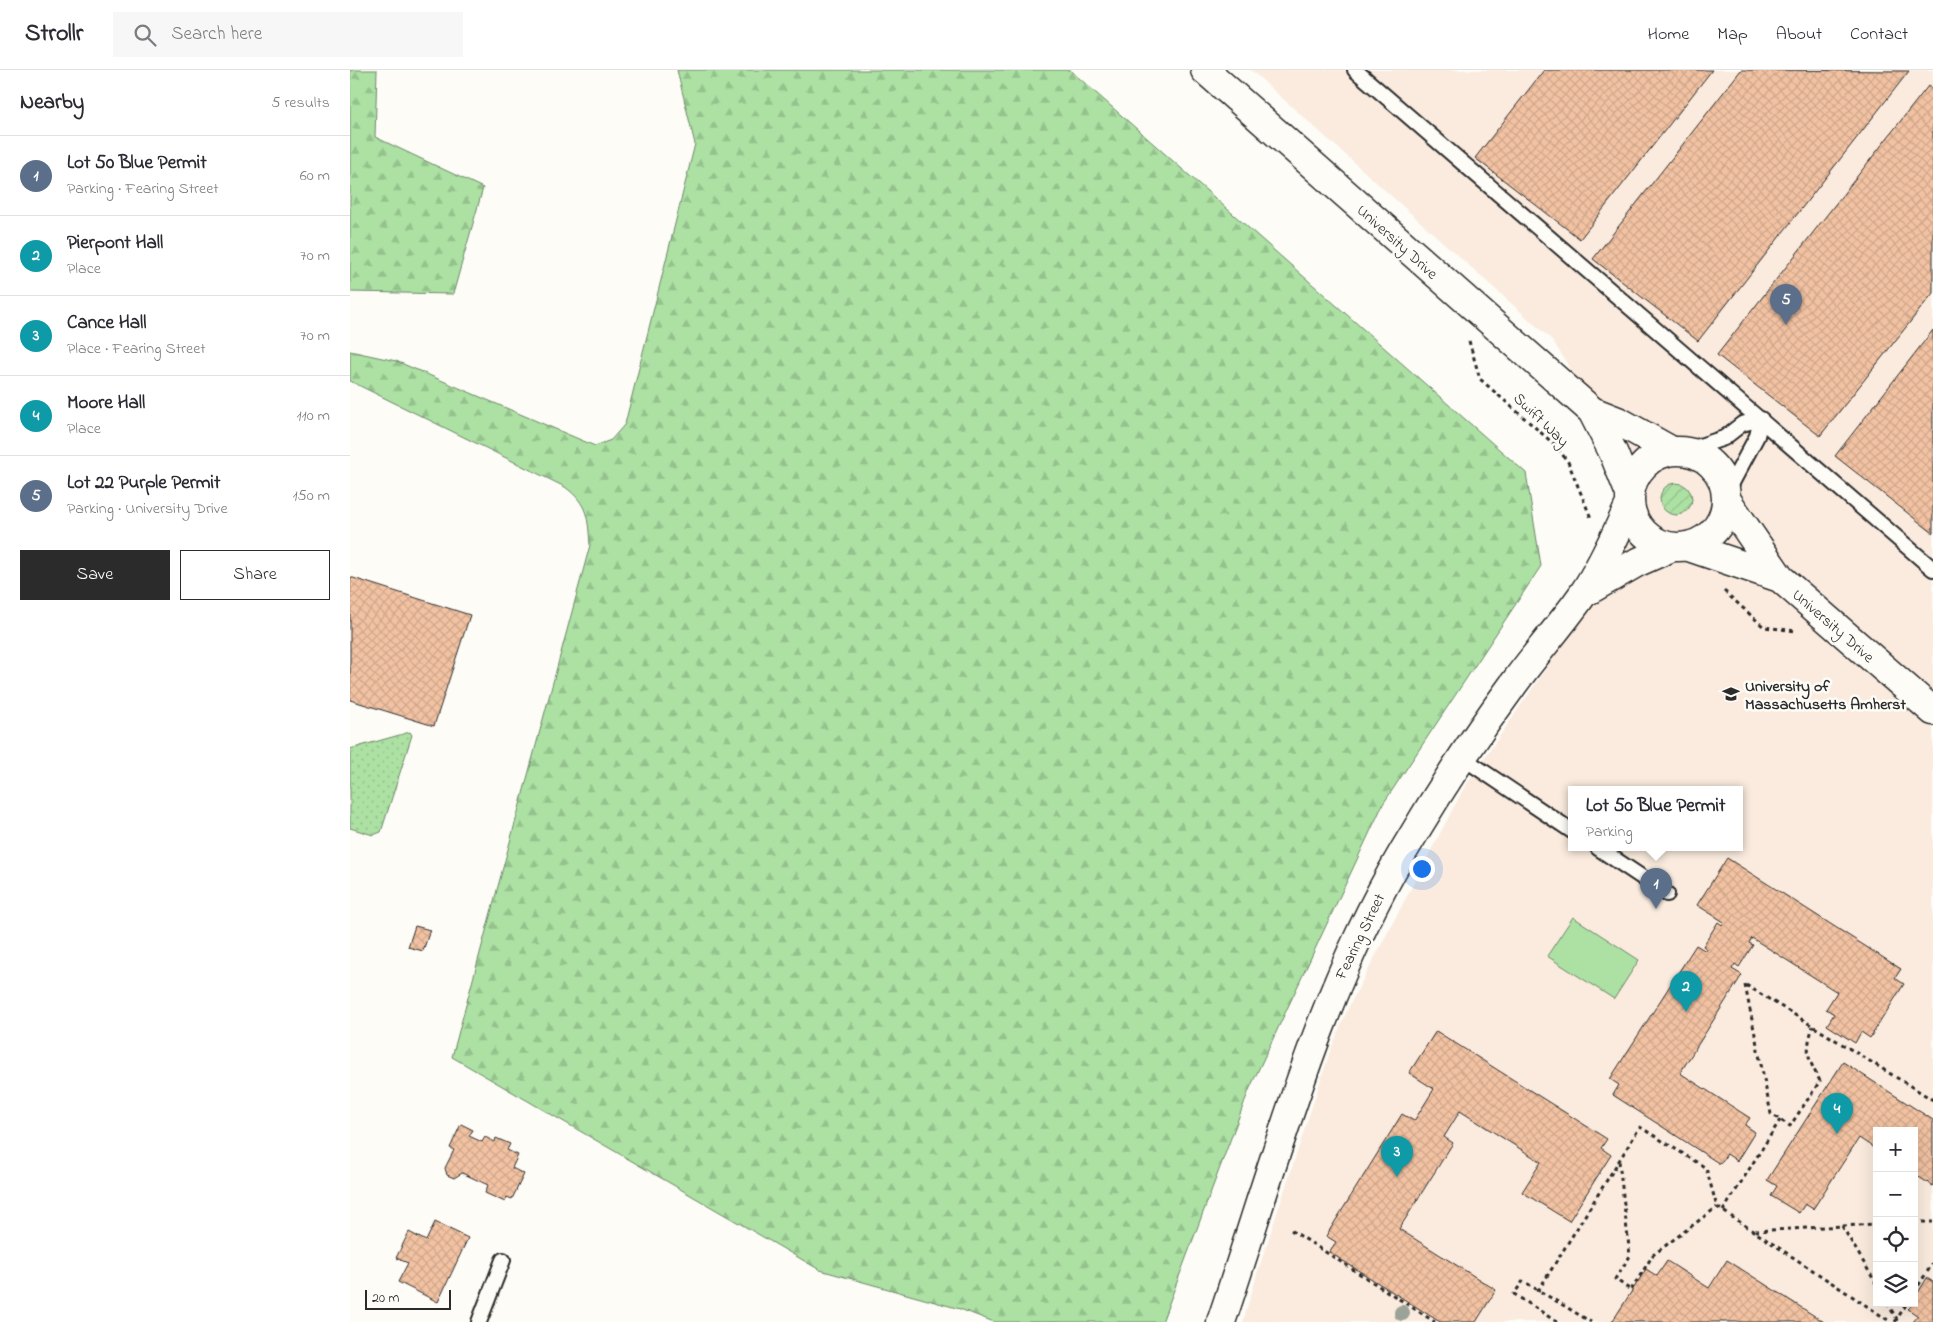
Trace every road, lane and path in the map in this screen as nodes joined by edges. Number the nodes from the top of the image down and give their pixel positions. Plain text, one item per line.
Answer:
1 (1205, 70) edge
2 (1355, 70) edge
3 (1480, 379) dead end
4 (1592, 410) junction
5 (1761, 420) junction
6 (1678, 451) junction
7 (1726, 497) junction
8 (1630, 499) junction
9 (1595, 521) dead end
10 (1679, 546) junction
11 (1933, 569) edge
12 (1780, 578) junction
13 (1719, 586) dead end
14 (1584, 593) junction
15 (1764, 627) dead end
16 (1933, 711) edge
17 (1463, 758) junction
18 (1568, 828) edge
19 (1602, 851) edge
20 (1667, 894) dead end
21 (1813, 1026) junction
22 (1933, 1100) edge
23 (1780, 1120) junction
24 (1619, 1160) junction
25 (1717, 1207) junction
26 (1723, 1211) junction
27 (1918, 1222) edge
28 (1933, 1222) edge
29 (1873, 1224) edge
30 (1842, 1226) junction
31 (1292, 1230) dead end
32 (1754, 1232) junction
33 (503, 1260) dead end
34 (1933, 1262) edge
35 (1873, 1278) edge
36 (1918, 1286) edge
37 (1538, 1291) junction
38 (1890, 1307) edge
39 (1904, 1307) edge
40 (1896, 1320) edge
41 (479, 1322) edge
42 (1221, 1322) edge
43 (1434, 1322) edge
44 (1557, 1322) edge
45 (1591, 1322) edge
46 (1891, 1322) edge

1 - 4 main road, University Drive
2 - 5 lane
3 - 9 path, Swift Way
4 - 6 main road, University Drive
4 - 8 main road, University Drive
5 - 6 lane
5 - 7 lane
5 - 11 lane
6 - 7 main road, University Drive
6 - 8 main road
7 - 10 main road
7 - 12 main road, University Drive
8 - 10 main road, University Drive
8 - 14 main road, Fearing Street
10 - 12 main road, University Drive
10 - 14 main road, Fearing Street
12 - 16 main road, University Drive
13 - 15 path
14 - 17 main road, Fearing Street
17 - 18 lane
17 - 42 main road, Fearing Street
19 - 20 lane
21 - 22 path
21 - 23 path
21 - 23 path
23 - 26 path
24 - 25 path
24 - 25 path
24 - 37 path
25 - 26 path
26 - 32 path
27 - 28 path
29 - 30 path
30 - 32 path
30 - 35 path
31 - 43 path
32 - 46 path
33 - 41 lane
34 - 36 path
37 - 44 path
37 - 45 path
38 - 40 path
39 - 40 path

